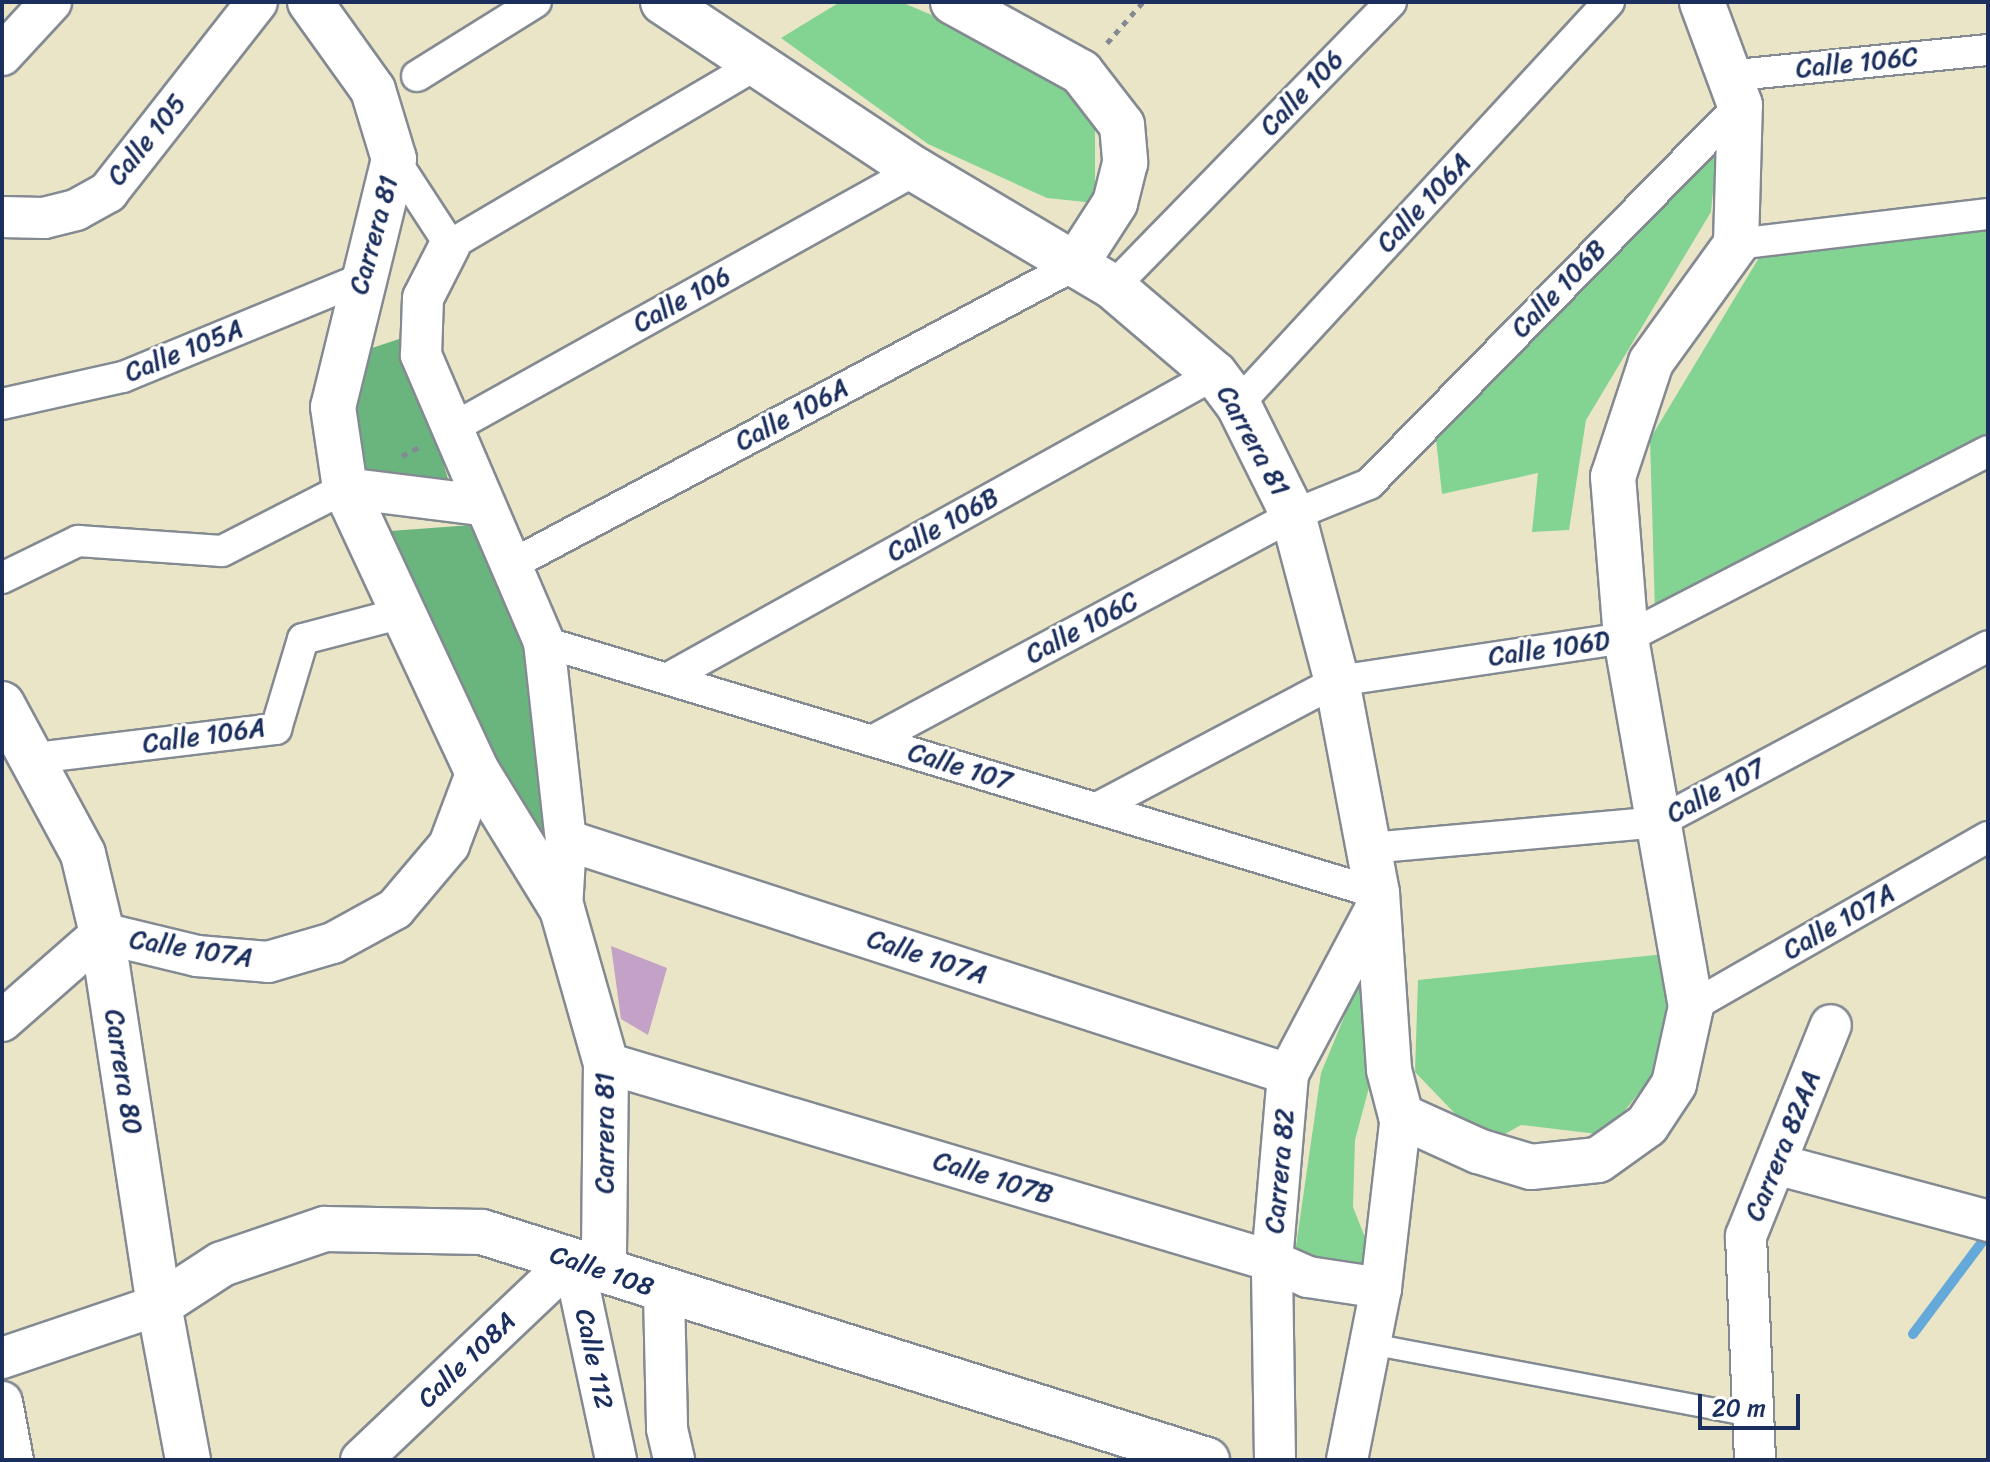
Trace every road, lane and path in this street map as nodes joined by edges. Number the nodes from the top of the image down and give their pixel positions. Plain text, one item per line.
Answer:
1 (51, 2) edge
2 (257, 2) edge
3 (310, 2) edge
4 (536, 2) edge
5 (663, 2) edge
6 (953, 2) edge
7 (1143, 2) edge
8 (1391, 2) edge
9 (1609, 2) edge
10 (1702, 2) edge
11 (1988, 50) edge
12 (2, 55) edge
13 (755, 65) junction
14 (1081, 72) junction
15 (417, 76) dead end
16 (1733, 91) junction
17 (394, 159) junction
18 (916, 170) junction
19 (1988, 214) edge
20 (2, 217) edge
21 (1736, 244) junction
22 (450, 245) junction
23 (1075, 265) junction
24 (361, 279) junction
25 (1113, 287) junction
26 (1226, 389) junction
27 (2, 404) edge
28 (449, 430) junction
29 (1988, 451) edge
30 (345, 488) junction
31 (482, 505) junction
32 (1293, 515) junction
33 (509, 566) junction
34 (2, 578) edge
35 (402, 613) junction
36 (1626, 638) junction
37 (544, 642) junction
38 (1988, 646) edge
39 (670, 677) junction
40 (1337, 681) junction
41 (2, 704) edge
42 (872, 741) junction
43 (35, 758) junction
44 (477, 771) junction
45 (1097, 808) junction
46 (1659, 822) junction
47 (1988, 837) edge
48 (566, 840) junction
49 (1369, 848) junction
50 (1377, 899) junction
51 (562, 909) junction
52 (102, 933) junction
53 (1691, 1007) junction
54 (2, 1021) edge
55 (1831, 1025) dead end
56 (606, 1063) junction
57 (1288, 1074) junction
58 (1401, 1116) junction
59 (1776, 1164) junction
60 (1988, 1221) edge
61 (1272, 1261) junction
62 (589, 1263) junction
63 (1381, 1288) junction
64 (664, 1293) junction
65 (159, 1305) junction
66 (1371, 1344) junction
67 (2, 1358) edge
68 (2, 1402) edge
69 (1753, 1416) junction
70 (670, 1445) edge
71 (13, 1460) edge
72 (188, 1460) edge
73 (361, 1460) edge
74 (616, 1460) edge
75 (632, 1460) edge
76 (1207, 1460) edge
77 (1275, 1460) edge
78 (1347, 1460) edge
79 (1755, 1460) edge

1 - 12 street
2 - 20 street, Calle 105
3 - 17 street, Carrera 81
4 - 15 street
5 - 13 street, Carrera 81
6 - 14 street
7 - 14 path
8 - 25 street, Calle 106
9 - 26 street, Calle 106A
10 - 16 street
11 - 16 street, Calle 106C
13 - 18 street, Carrera 81
13 - 22 street
14 - 23 street
16 - 21 street
16 - 32 street, Calle 106B
17 - 22 street
17 - 24 street, Carrera 81
18 - 23 street, Carrera 81
18 - 28 street, Calle 106
19 - 21 street
21 - 36 street
22 - 28 street, Carrera 81
23 - 25 street, Carrera 81
23 - 33 street, Calle 106A
24 - 27 street, Calle 105A
24 - 30 street, Carrera 81
25 - 26 street, Carrera 81
26 - 32 street, Carrera 81
26 - 39 street, Calle 106B
28 - 31 street, Carrera 81
29 - 36 street, Calle 106D
30 - 31 street
30 - 34 street
30 - 35 street, Carrera 81
31 - 33 street, Carrera 81
32 - 40 street, Carrera 81
32 - 42 street, Calle 106C
33 - 37 street, Carrera 81
35 - 43 street, Calle 106A
35 - 44 street, Carrera 81
36 - 40 street, Calle 106D
36 - 46 street
37 - 39 street, Calle 107
37 - 48 street, Carrera 81
38 - 46 street, Calle 107
39 - 42 street, Calle 107
40 - 45 street, Calle 106D
40 - 49 street, Carrera 81
41 - 43 street, Carrera 80
42 - 45 street, Calle 107
43 - 52 street, Carrera 80
44 - 51 street, Carrera 81
44 - 52 street, Calle 107A
45 - 50 street, Calle 107
46 - 49 street, Calle 107
46 - 53 street
47 - 53 street, Calle 107A
48 - 51 street, Carrera 81
48 - 57 street, Calle 107A
49 - 50 street, Carrera 81
50 - 57 street, Carrera 82
50 - 58 street, Carrera 81
51 - 56 street, Carrera 81
52 - 54 street
52 - 65 street, Carrera 80
53 - 58 street
55 - 59 street, Carrera 82AA
56 - 61 street, Calle 107B
56 - 62 street, Carrera 81
57 - 61 street, Carrera 82
58 - 63 street
59 - 60 street
59 - 69 street, Carrera 82AA
61 - 63 street, Calle 107B
61 - 77 street, Carrera 82
62 - 64 street, Calle 108
62 - 65 street, Calle 108
62 - 73 street, Calle 108A
62 - 74 street, Calle 112
63 - 66 street
64 - 70 street
64 - 76 street, Calle 108
65 - 67 street, Calle 108
65 - 72 street, Carrera 80
66 - 69 lane
66 - 78 street
68 - 71 street
69 - 79 street, Carrera 82AA
70 - 75 street

